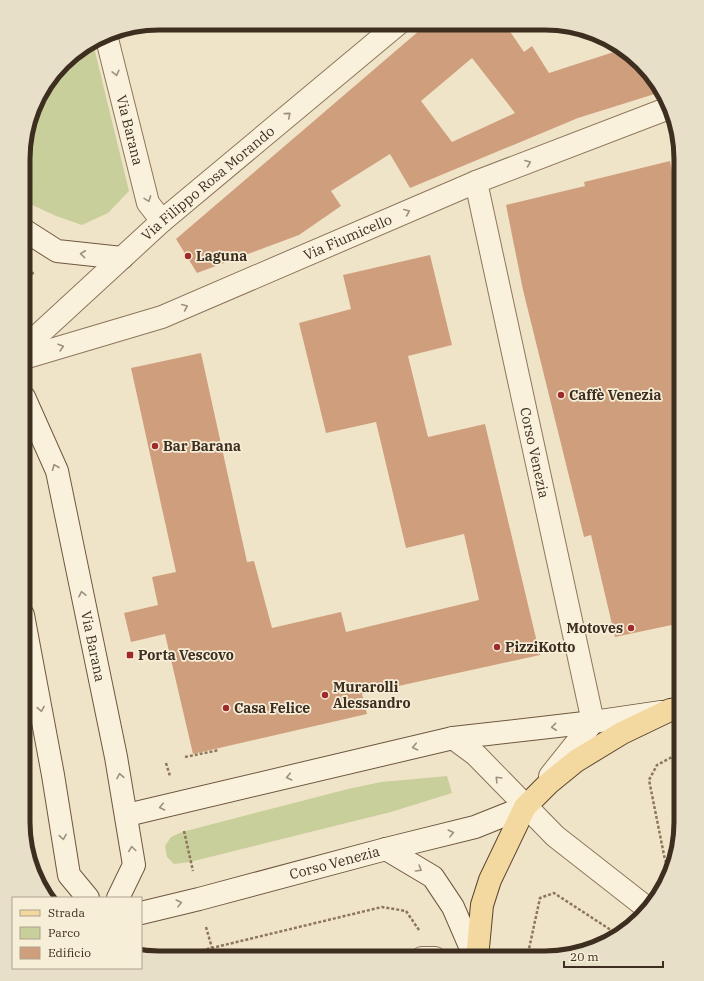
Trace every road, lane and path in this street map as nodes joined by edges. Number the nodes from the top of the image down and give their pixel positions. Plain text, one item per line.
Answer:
1 (391, 30) edge
2 (108, 41) edge
3 (664, 110) edge
4 (476, 182) junction
5 (162, 221) junction
6 (30, 234) edge
7 (122, 258) junction
8 (30, 342) edge
9 (30, 356) edge
10 (30, 410) edge
11 (30, 652) edge
12 (674, 709) edge
13 (674, 709) edge
14 (593, 722) junction
15 (453, 738) junction
16 (219, 750) dead end
17 (674, 756) edge
18 (185, 757) dead end
19 (166, 763) dead end
20 (177, 804) junction
21 (525, 807) junction
22 (127, 815) junction
23 (386, 849) junction
24 (667, 864) edge
25 (87, 897) edge
26 (118, 897) edge
27 (199, 899) junction
28 (643, 905) edge
29 (142, 913) edge
30 (613, 931) edge
31 (212, 948) junction
32 (199, 951) edge
33 (425, 951) edge
34 (473, 951) edge
35 (477, 951) edge
36 (529, 951) edge

5 -> 1 street, Via Filippo Rosa Morando
2 -> 5 street, Via Barana
4 -> 3 street, Via Fiumicello
9 -> 4 street, Via Fiumicello
4 - 14 street, Corso Venezia
5 - 7 street, Via Filippo Rosa Morando
7 -> 6 street
7 - 8 street, Via Filippo Rosa Morando
22 -> 10 street, Via Barana
11 -> 25 street
12 - 14 street, Corso Venezia
13 - 21 main road, Corso Venezia
14 -> 15 street, Corso Venezia
14 - 21 street, Corso Venezia
15 -> 20 street, Corso Venezia
21 -> 15 street
16 - 18 path
17 - 24 path
19 - 20 path
20 -> 22 street, Corso Venezia
20 - 27 path
23 -> 21 street, Corso Venezia
21 - 28 street
21 - 35 main road
26 -> 22 street, Via Barana
23 - 27 street, Corso Venezia
23 -> 34 street
29 -> 27 street, Corso Venezia
27 - 31 path
30 - 36 path
31 - 32 path
31 - 33 path

